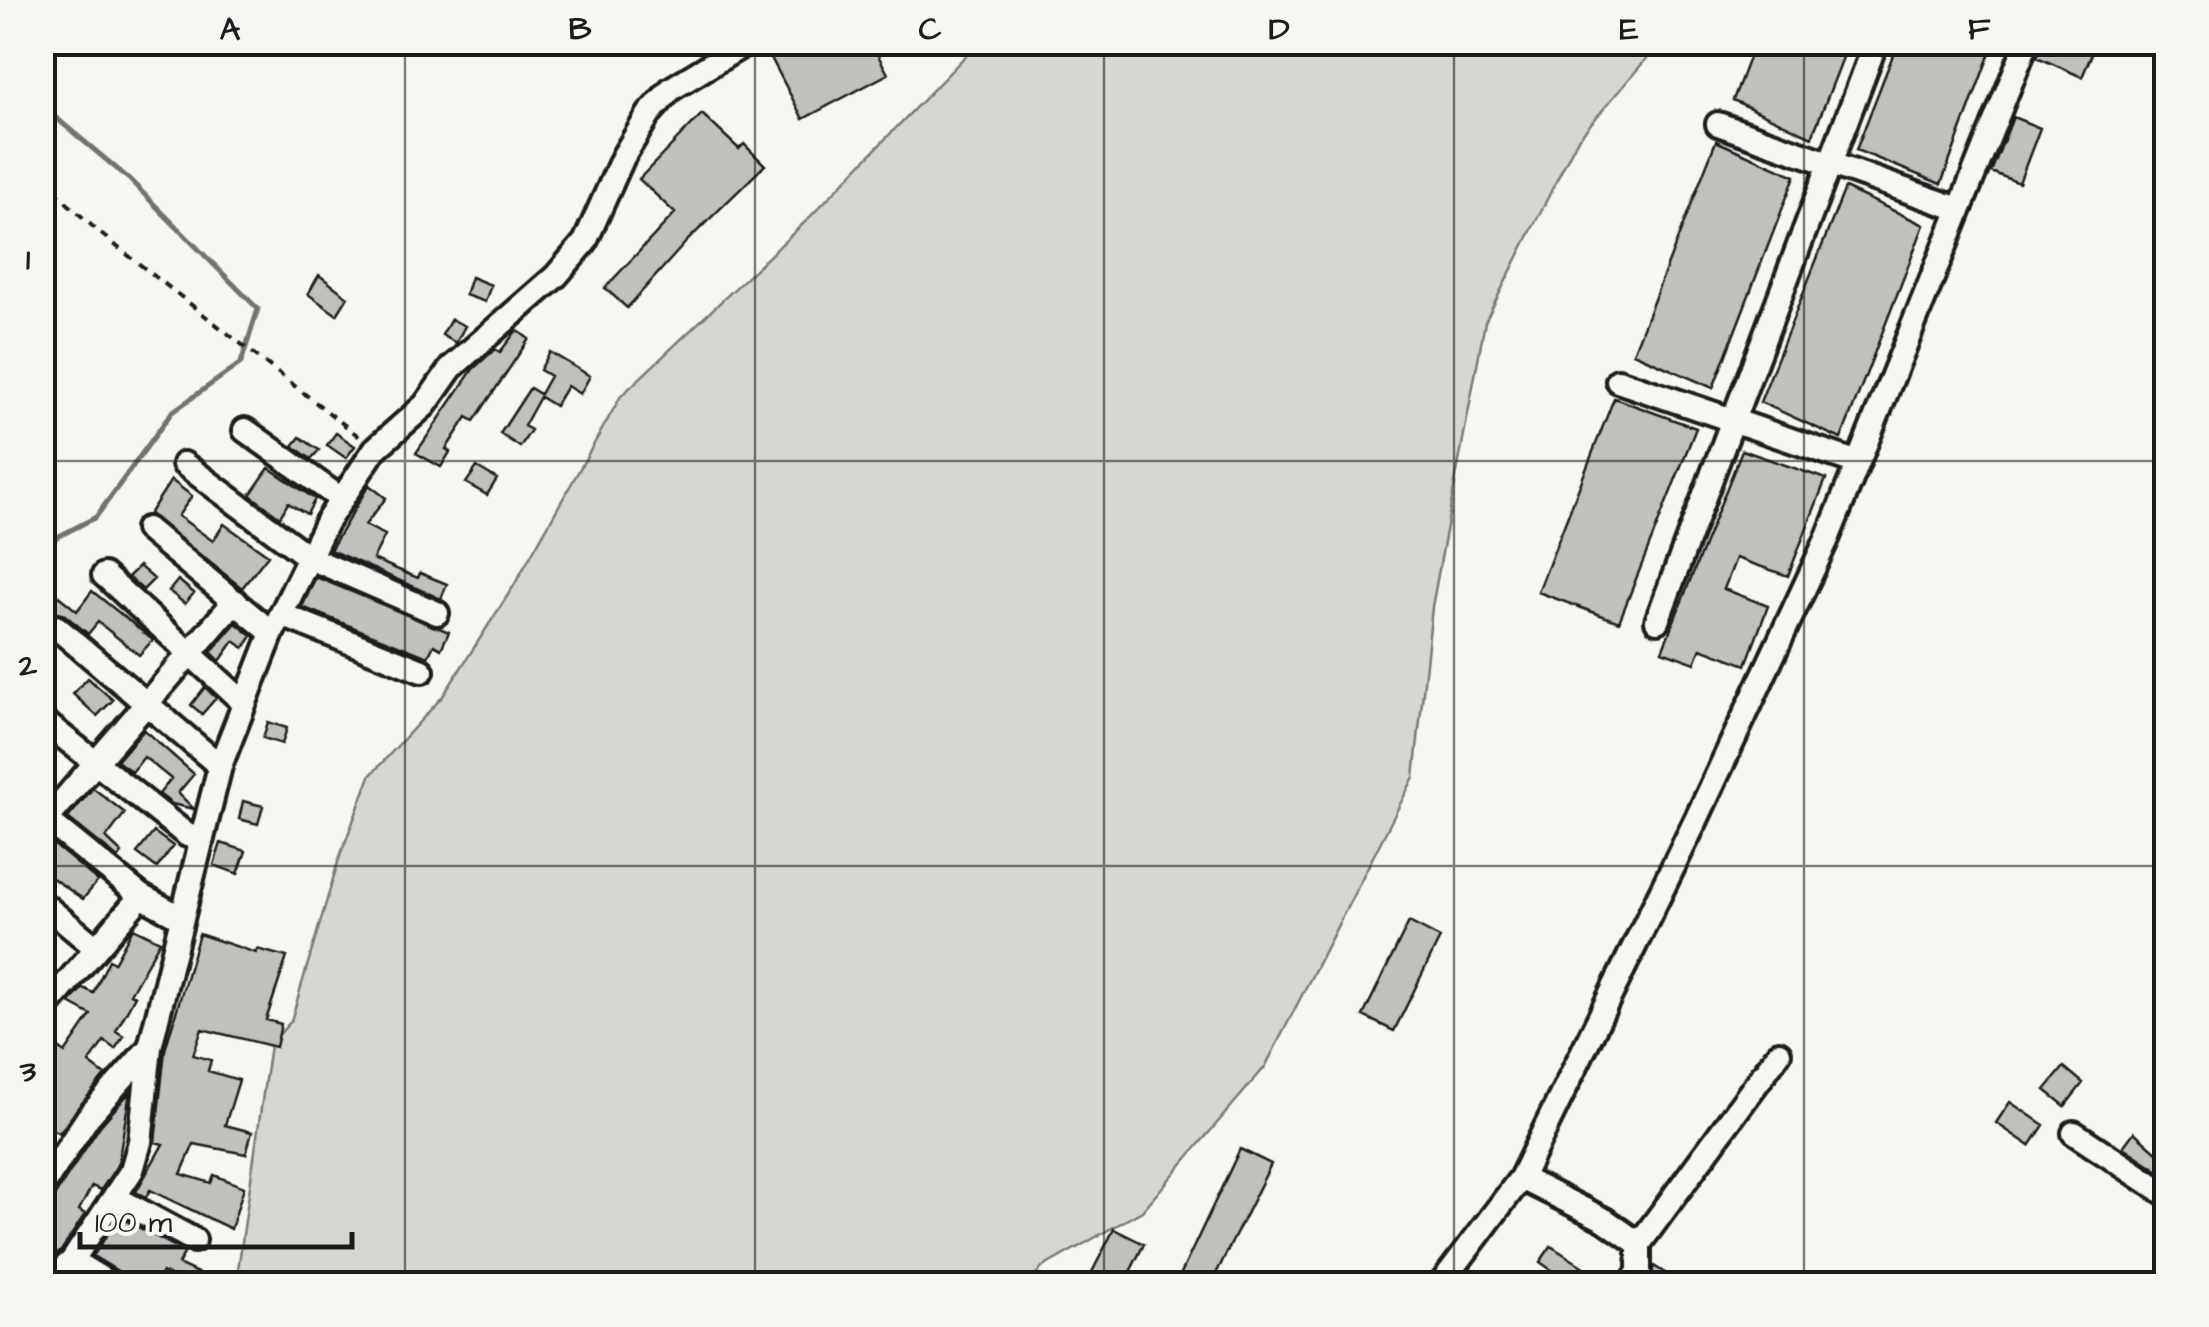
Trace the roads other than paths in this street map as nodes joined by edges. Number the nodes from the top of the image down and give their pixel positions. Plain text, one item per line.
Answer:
1 (748, 42) edge
2 (1876, 42) edge
3 (2027, 42) edge
4 (1718, 124) dead end
5 (1830, 164) junction
6 (1959, 209) junction
7 (1618, 381) dead end
8 (1733, 421) junction
9 (245, 430) dead end
10 (1855, 462) junction
11 (184, 464) dead end
12 (340, 500) junction
13 (147, 529) dead end
14 (310, 558) junction
15 (104, 575) dead end
16 (235, 601) junction
17 (436, 613) dead end
18 (1658, 622) dead end
19 (277, 624) junction
20 (56, 627) dead end
21 (191, 656) junction
22 (422, 671) dead end
23 (242, 702) junction
24 (144, 706) junction
25 (42, 720) edge
26 (96, 766) junction
27 (220, 766) junction
28 (44, 820) edge
29 (200, 839) junction
30 (141, 896) junction
31 (42, 902) edge
32 (180, 917) junction
33 (95, 947) junction
34 (42, 1012) edge
35 (150, 1047) junction
36 (1779, 1053) dead end
37 (2074, 1132) dead end
38 (1520, 1178) junction
39 (42, 1187) edge
40 (2166, 1192) edge
41 (116, 1198) junction
42 (194, 1240) dead end
43 (1640, 1244) junction
44 (72, 1261) junction
45 (45, 1284) edge
46 (110, 1284) edge
47 (1440, 1284) edge
48 (1630, 1284) edge

1 - 12 street
2 - 5 street
3 - 6 street
4 - 5 street
5 - 6 street
5 - 8 street
6 - 10 street
7 - 8 street
8 - 10 street
8 - 18 street
9 - 12 street
10 - 38 street
11 - 14 street
12 - 14 street
13 - 16 street
14 - 17 street
14 - 19 street
15 - 21 street
16 - 19 street
16 - 21 street
19 - 22 street
19 - 23 street
20 - 24 street
21 - 23 street
21 - 24 street
23 - 27 street
24 - 26 street
24 - 27 street
25 - 26 street
26 - 28 street
26 - 29 street
27 - 29 street
28 - 30 street
29 - 32 street
30 - 32 street
30 - 33 street
31 - 33 street
32 - 35 street
33 - 34 street
35 - 39 street
35 - 41 street
36 - 43 street
37 - 40 street
38 - 43 street
38 - 47 street
41 - 42 street
41 - 44 street
43 - 48 street
44 - 45 street
44 - 46 street

